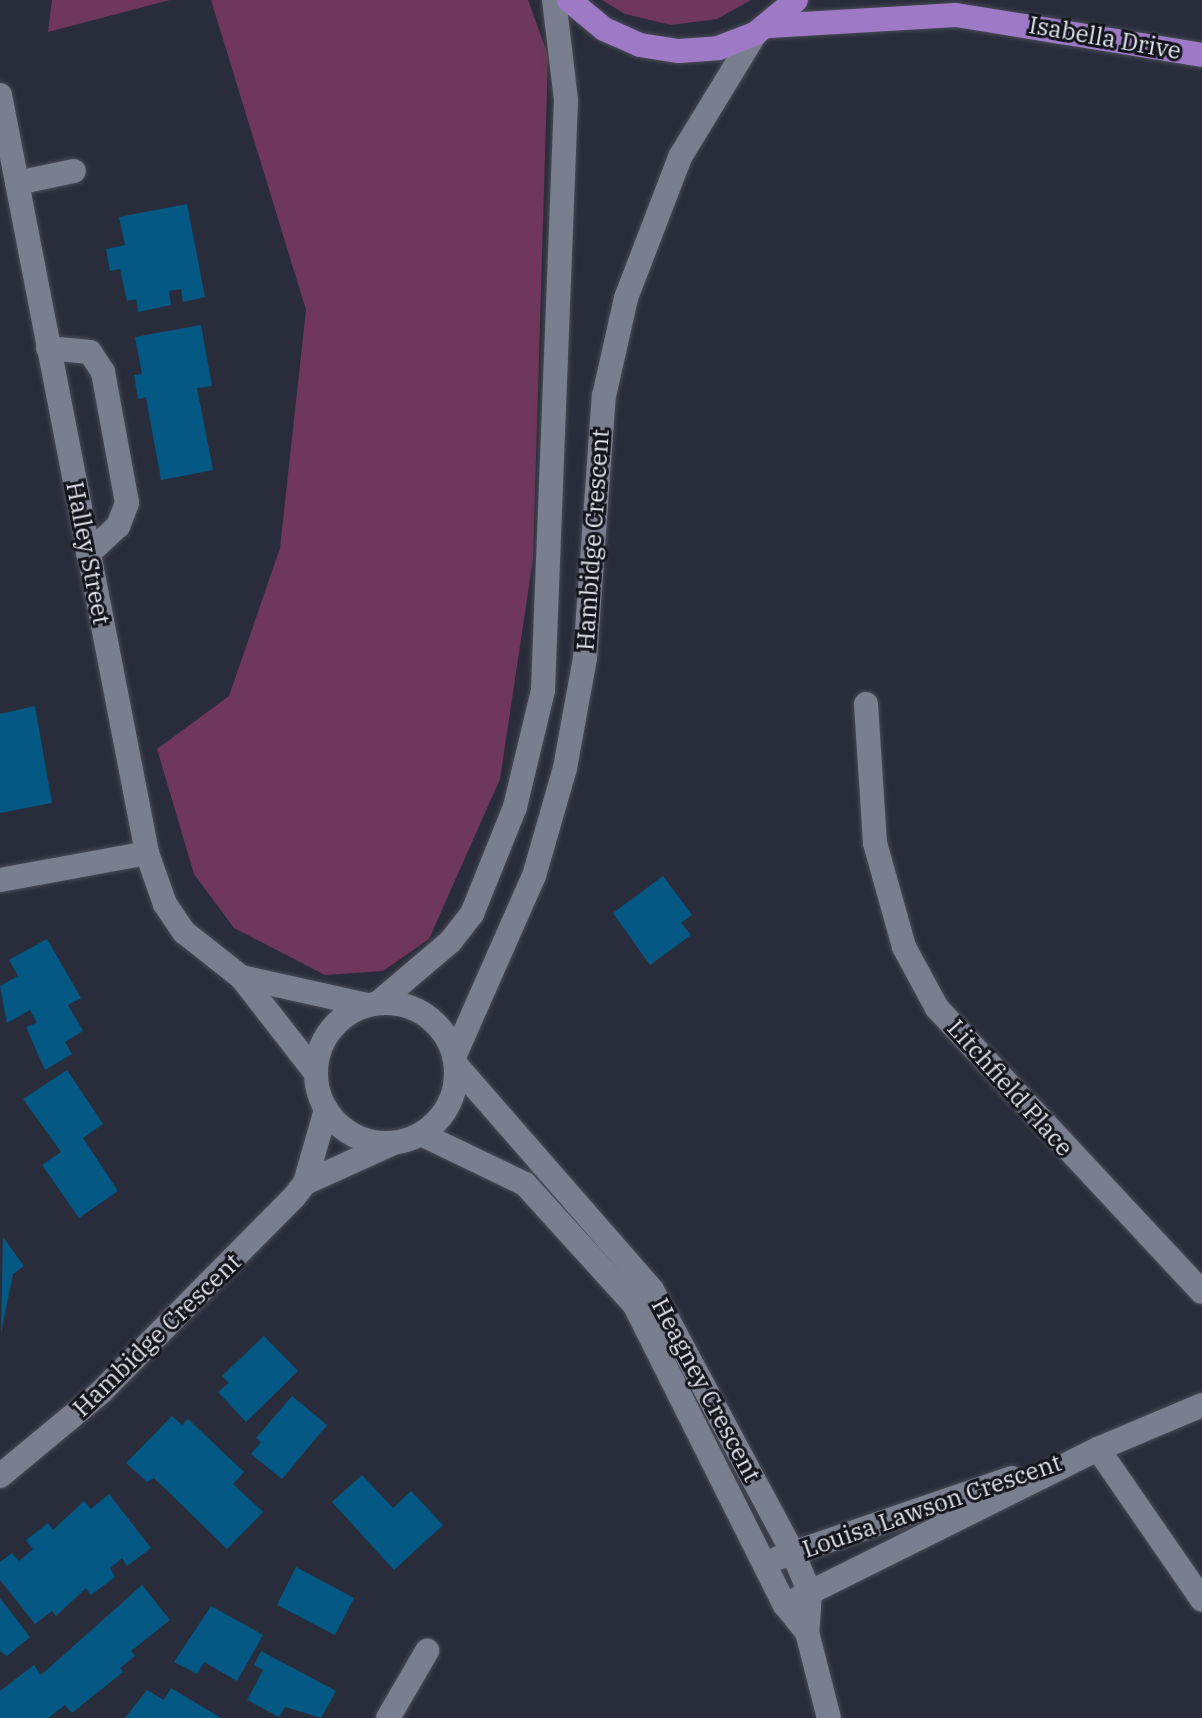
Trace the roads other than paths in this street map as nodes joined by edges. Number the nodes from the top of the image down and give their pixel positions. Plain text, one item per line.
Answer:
1 (554, 0) edge
2 (569, 0) edge
3 (796, 0) edge
4 (762, 30) junction
5 (1202, 55) edge
6 (0, 95) edge
7 (74, 171) dead end
8 (17, 183) junction
9 (48, 348) junction
10 (88, 554) junction
11 (866, 704) dead end
12 (147, 853) junction
13 (0, 880) edge
14 (241, 977) junction
15 (373, 1004) junction
16 (455, 1061) junction
17 (315, 1072) junction
18 (326, 1110) junction
19 (421, 1134) junction
20 (391, 1144) junction
21 (300, 1190) junction
22 (576, 1224) junction
23 (1202, 1292) edge
24 (1202, 1405) edge
25 (1098, 1449) junction
26 (0, 1476) edge
27 (793, 1553) junction
28 (766, 1562) junction
29 (810, 1593) junction
30 (1202, 1600) edge
31 (785, 1605) junction
32 (807, 1632) junction
33 (427, 1651) dead end
34 (388, 1718) edge
35 (829, 1718) edge

1 - 15 street, Hambidge Crescent
2 - 4 main road
3 - 4 main road
4 - 5 main road, Isabella Drive
4 - 16 street, Hambidge Crescent
6 - 8 street, Halley Street
7 - 8 street
8 - 9 street, Halley Street
9 - 10 street, Halley Street
9 - 10 street
10 - 12 street, Halley Street
11 - 23 street, Litchfield Place
12 - 13 street
12 - 14 street, Halley Street
14 - 15 street, Halley Street
14 - 17 street, Halley Street
15 - 16 street
15 - 17 street
16 - 19 street
16 - 22 street, Heagney Crescent
17 - 18 street
18 - 20 street
18 - 21 street, Hambidge Crescent
19 - 20 street
19 - 22 street, Heagney Crescent
20 - 21 street, Hambidge Crescent
21 - 26 street, Hambidge Crescent
22 - 27 street, Heagney Crescent
22 - 28 street, Heagney Crescent
24 - 25 street, Louisa Lawson Crescent
25 - 27 street, Louisa Lawson Crescent
25 - 29 street, Louisa Lawson Crescent
25 - 30 street
27 - 28 street, Louisa Lawson Crescent
27 - 29 street, Heagney Crescent
28 - 31 street, Heagney Crescent
29 - 31 street, Louisa Lawson Crescent
29 - 32 street, Heagney Crescent
31 - 32 street, Heagney Crescent
32 - 35 street, Heagney Crescent
33 - 34 street

